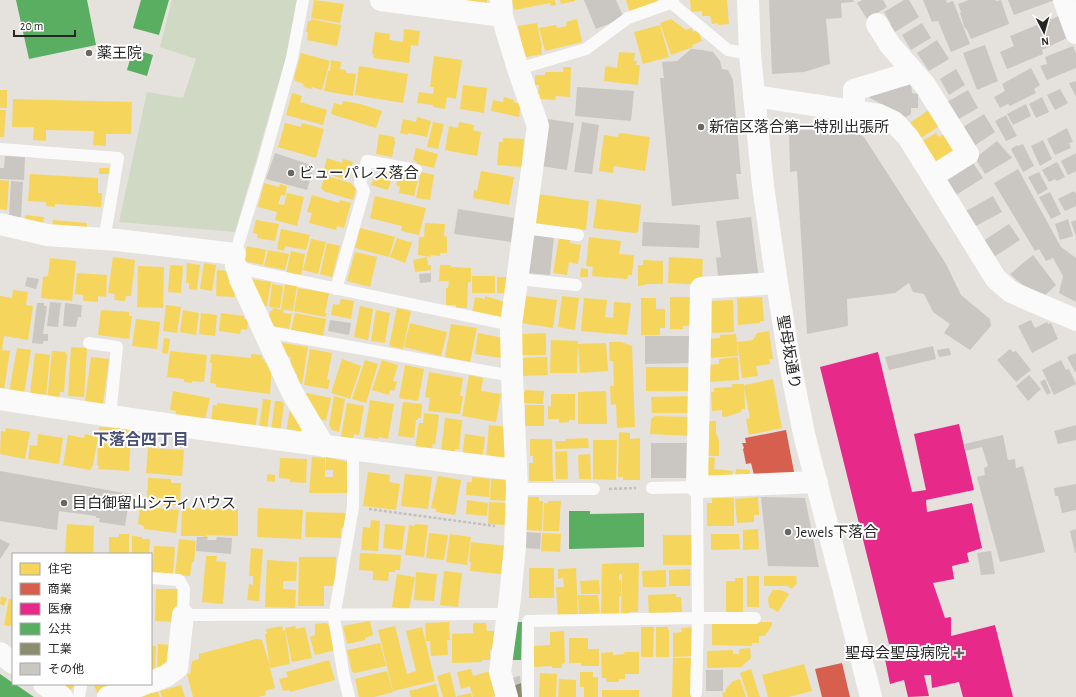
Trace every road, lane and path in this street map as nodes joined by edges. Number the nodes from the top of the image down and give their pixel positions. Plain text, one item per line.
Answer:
1 (303, 0) edge
2 (381, 0) edge
3 (748, 0) edge
4 (1064, 0) edge
5 (673, 1) edge
6 (502, 8) edge
7 (877, 24) dead end
8 (1076, 34) edge
9 (750, 54) junction
10 (518, 69) junction
11 (913, 72) junction
12 (754, 96) junction
13 (854, 112) junction
14 (0, 149) edge
15 (416, 170) dead end
16 (932, 176) junction
17 (0, 224) edge
18 (524, 228) junction
19 (578, 235) dead end
20 (104, 240) junction
21 (235, 260) junction
22 (518, 279) junction
23 (777, 283) junction
24 (576, 285) dead end
25 (336, 288) junction
26 (1076, 320) edge
27 (511, 325) junction
28 (263, 331) junction
29 (89, 342) dead end
30 (512, 376) junction
31 (0, 399) edge
32 (110, 416) junction
33 (324, 446) junction
34 (353, 450) junction
35 (517, 480) junction
36 (817, 482) junction
37 (697, 487) junction
38 (652, 488) joint
39 (594, 489) joint
40 (353, 507) junction
41 (516, 529) junction
42 (152, 578) edge
43 (335, 614) junction
44 (508, 614) junction
45 (183, 615) junction
46 (698, 618) junction
47 (754, 618) dead end
48 (0, 653) edge
49 (12, 661) edge
50 (152, 682) edge
51 (45, 685) edge
52 (81, 685) edge
53 (141, 685) edge
54 (696, 692) dead end
55 (62, 697) edge
56 (79, 697) edge
57 (108, 697) edge
58 (349, 697) edge
59 (507, 697) edge
60 (528, 697) edge
61 (871, 697) edge

1 - 21 lane
2 - 6 street
3 - 9 street, 聖母坂通り
4 - 8 street
5 - 9 lane
5 - 10 lane
6 - 10 street
7 - 11 street
9 - 12 street, 聖母坂通り
10 - 18 street
11 - 13 street
11 - 16 street
12 - 13 street
12 - 23 street, 聖母坂通り
13 - 16 street
14 - 20 lane
15 - 25 lane
16 - 26 street
17 - 20 street
18 - 19 lane
18 - 22 street
20 - 21 street
21 - 25 lane
21 - 28 street
22 - 24 lane
22 - 27 street
23 - 36 street, 聖母坂通り
23 - 37 street
25 - 27 lane
27 - 30 street
28 - 30 lane
28 - 33 street
29 - 32 lane
30 - 35 street
31 - 32 street
32 - 33 street
33 - 34 street
34 - 35 street
34 - 40 lane
35 - 39 lane
35 - 41 street
36 - 37 street
36 - 61 street, 聖母坂通り
37 - 38 lane
37 - 46 lane
38 - 39 path
40 - 41 path
40 - 43 lane
41 - 44 street
42 - 45 lane
43 - 44 lane
43 - 45 lane
43 - 58 lane
44 - 59 street
45 - 50 street
46 - 47 lane
46 - 54 lane
46 - 60 lane
48 - 49 street
51 - 55 street
52 - 56 lane
53 - 57 street

